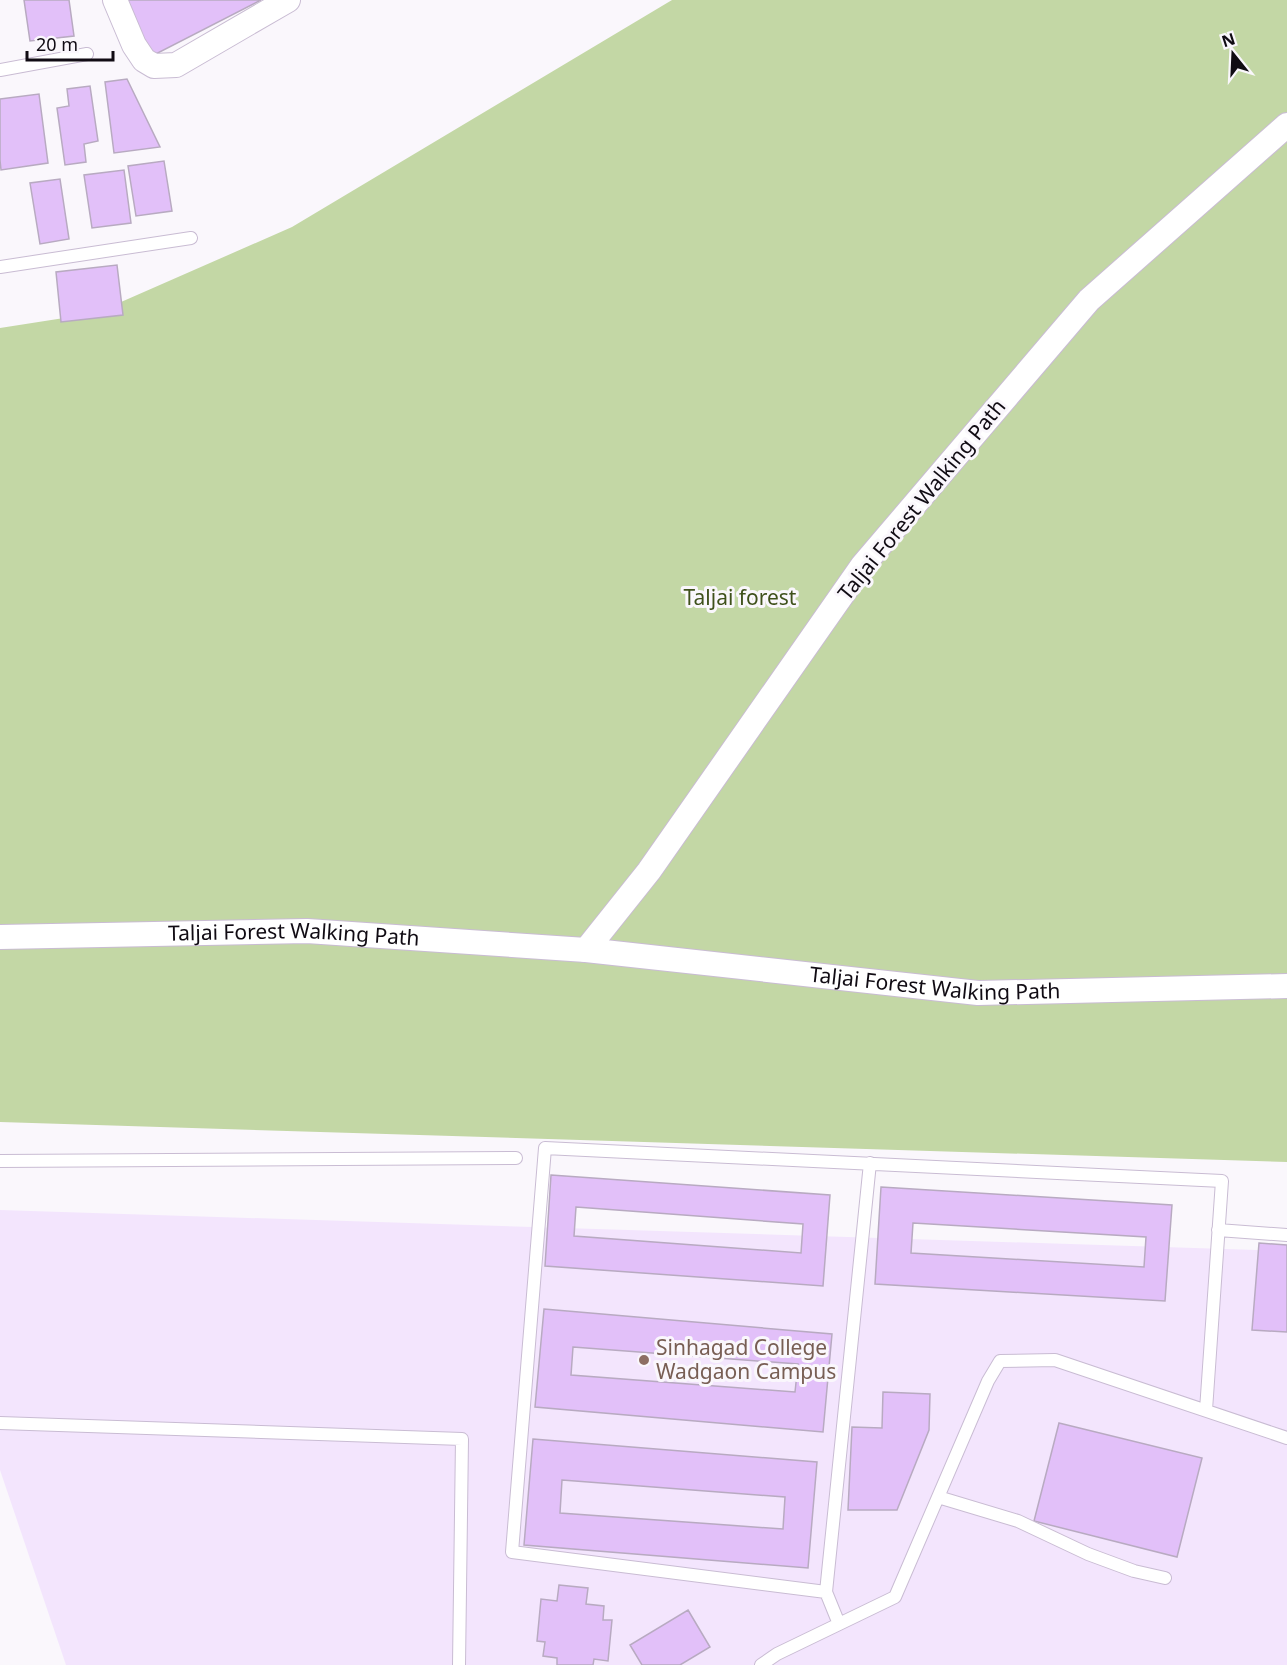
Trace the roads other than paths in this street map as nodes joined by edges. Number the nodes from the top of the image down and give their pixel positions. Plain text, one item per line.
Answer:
1 (115, 0) edge
2 (288, 0) edge
3 (87, 54) dead end
4 (0, 70) edge
5 (1287, 125) edge
6 (191, 238) dead end
7 (0, 267) edge
8 (0, 937) edge
9 (586, 950) junction
10 (1287, 987) edge
11 (516, 1158) dead end
12 (0, 1161) edge
13 (870, 1163) junction
14 (1218, 1230) junction
15 (1287, 1235) edge
16 (1206, 1410) junction
17 (0, 1423) edge
18 (1287, 1438) edge
19 (938, 1497) junction
20 (1165, 1578) dead end
21 (826, 1592) junction
22 (839, 1624) junction
23 (459, 1665) edge
24 (761, 1665) edge

1 - 2 street
3 - 4 lane
5 - 9 street, Taljai Forest Walking Path
6 - 7 lane
8 - 9 street, Taljai Forest Walking Path
9 - 10 street, Taljai Forest Walking Path
11 - 12 lane
13 - 14 lane
13 - 21 lane
13 - 21 lane
14 - 15 lane
14 - 16 lane
16 - 18 lane
16 - 19 lane
17 - 23 lane
19 - 20 lane
19 - 22 lane
21 - 22 lane
22 - 24 lane

